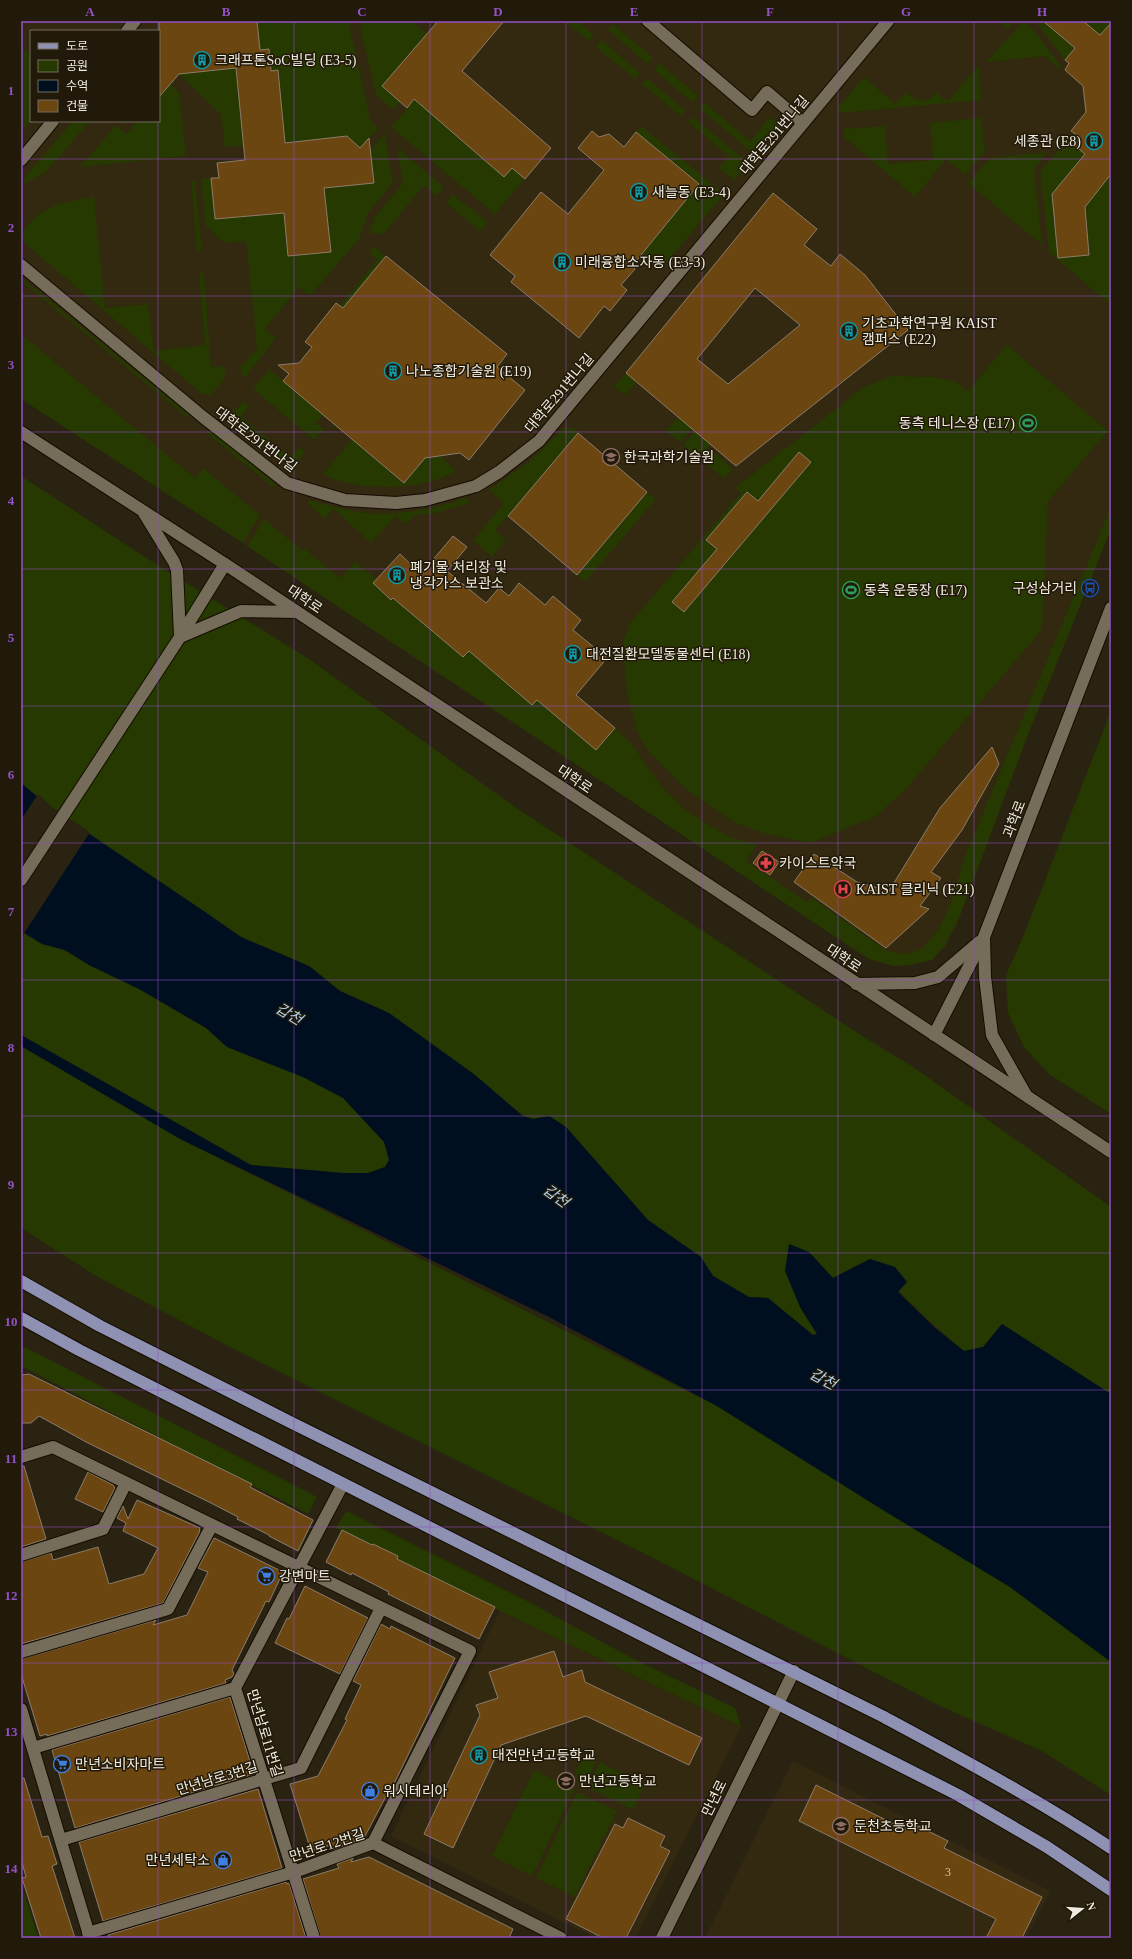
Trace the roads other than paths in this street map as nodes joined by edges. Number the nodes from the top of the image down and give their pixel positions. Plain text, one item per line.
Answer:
1 (135, 21) edge
2 (648, 21) edge
3 (888, 21) edge
4 (128, 30) edge
5 (52, 122) edge
6 (803, 123) junction
7 (21, 160) edge
8 (21, 265) edge
9 (21, 432) edge
10 (142, 511) junction
11 (225, 564) junction
12 (1111, 608) edge
13 (297, 612) junction
14 (180, 637) junction
15 (21, 880) edge
16 (984, 937) junction
17 (856, 984) junction
18 (934, 1036) junction
19 (1027, 1097) junction
20 (1111, 1152) edge
21 (21, 1281) edge
22 (21, 1318) edge
23 (21, 1457) edge
24 (126, 1483) junction
25 (343, 1484) junction
26 (212, 1525) junction
27 (21, 1555) edge
28 (299, 1568) junction
29 (381, 1608) junction
30 (21, 1652) edge
31 (794, 1671) junction
32 (235, 1688) junction
33 (778, 1704) junction
34 (21, 1709) edge
35 (33, 1748) junction
36 (264, 1780) junction
37 (61, 1840) junction
38 (373, 1843) junction
39 (1111, 1848) edge
40 (294, 1872) junction
41 (1111, 1890) edge
42 (89, 1935) edge
43 (314, 1938) edge
44 (561, 1938) edge
45 (662, 1938) edge

1 - 4 street
2 - 6 street
3 - 6 street, 대학로291번나길
5 - 7 street
6 - 8 street, 대학로291번나길
9 - 10 street, 대학로
10 - 11 street, 대학로
10 - 14 street
11 - 13 street, 대학로
11 - 14 street
12 - 16 street, 과학로
13 - 14 street
13 - 17 street, 대학로
14 - 15 street
16 - 17 street
16 - 18 street, 과학로
16 - 19 street
17 - 18 street, 대학로
18 - 19 street, 대학로
19 - 20 street, 대학로
21 - 31 main road
22 - 25 main road
23 - 24 street
24 - 26 street
24 - 27 street
25 - 28 street, 만년남로11번길
25 - 33 main road
26 - 28 street
26 - 30 street
28 - 29 street
28 - 32 street, 만년남로11번길
29 - 36 street, 만년남로3번길
29 - 38 street
31 - 33 street, 만년로
31 - 39 main road
32 - 35 street
32 - 36 street, 만년남로11번길
33 - 41 main road
33 - 45 street, 만년로
34 - 35 street
35 - 37 street
36 - 37 street, 만년남로3번길
36 - 40 street, 만년남로11번길
37 - 42 street
38 - 40 street, 만년로12번길
38 - 44 street, 만년로12번길
40 - 42 street, 만년로12번길
40 - 43 street, 만년남로11번길

